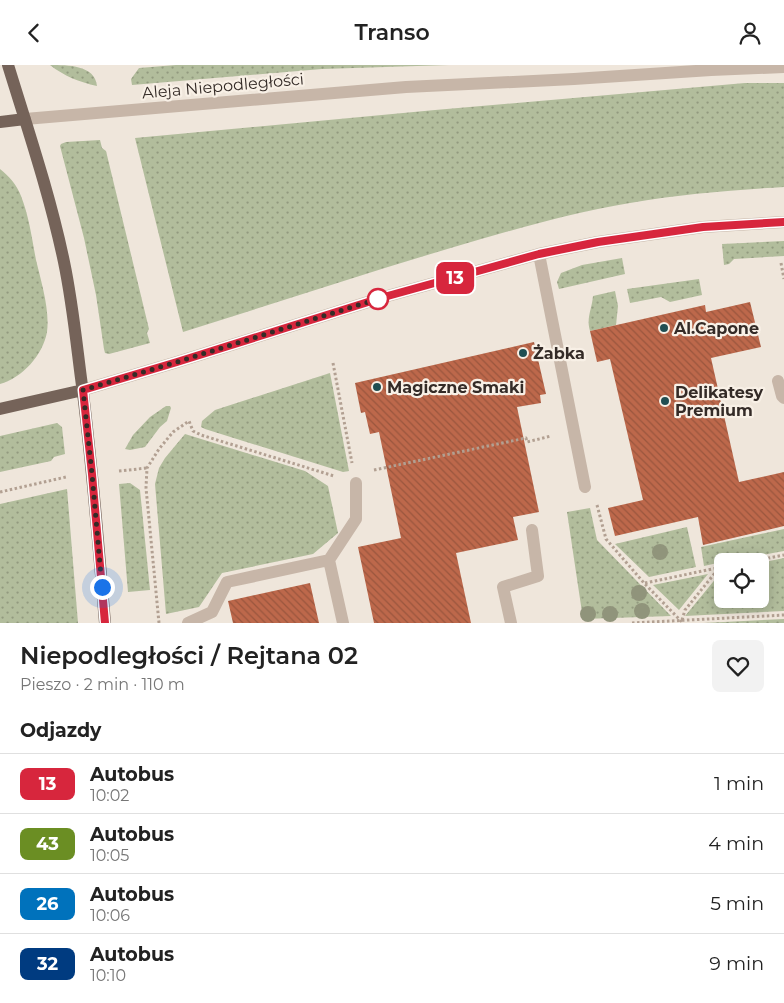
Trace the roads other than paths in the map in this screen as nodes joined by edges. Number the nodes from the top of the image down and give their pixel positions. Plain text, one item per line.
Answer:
1 (8, 65) edge
2 (784, 67) edge
3 (25, 119) junction
4 (0, 121) edge
5 (784, 222) edge
6 (539, 254) junction
7 (778, 381) dead end
8 (83, 390) junction
9 (784, 398) edge
10 (0, 409) edge
11 (355, 478) road end
12 (585, 487) road end
13 (532, 530) dead end
14 (330, 561) junction
15 (104, 623) edge
16 (188, 623) edge
17 (343, 623) edge
18 (511, 623) edge

1 - 3 main road
2 - 3 street, Aleja Niepodległości
3 - 4 main road
3 - 8 main road
5 - 6 street
6 - 8 street
6 - 12 street
7 - 9 street
8 - 10 main road
8 - 15 main road
11 - 14 street
13 - 18 street
14 - 16 street
14 - 17 street

